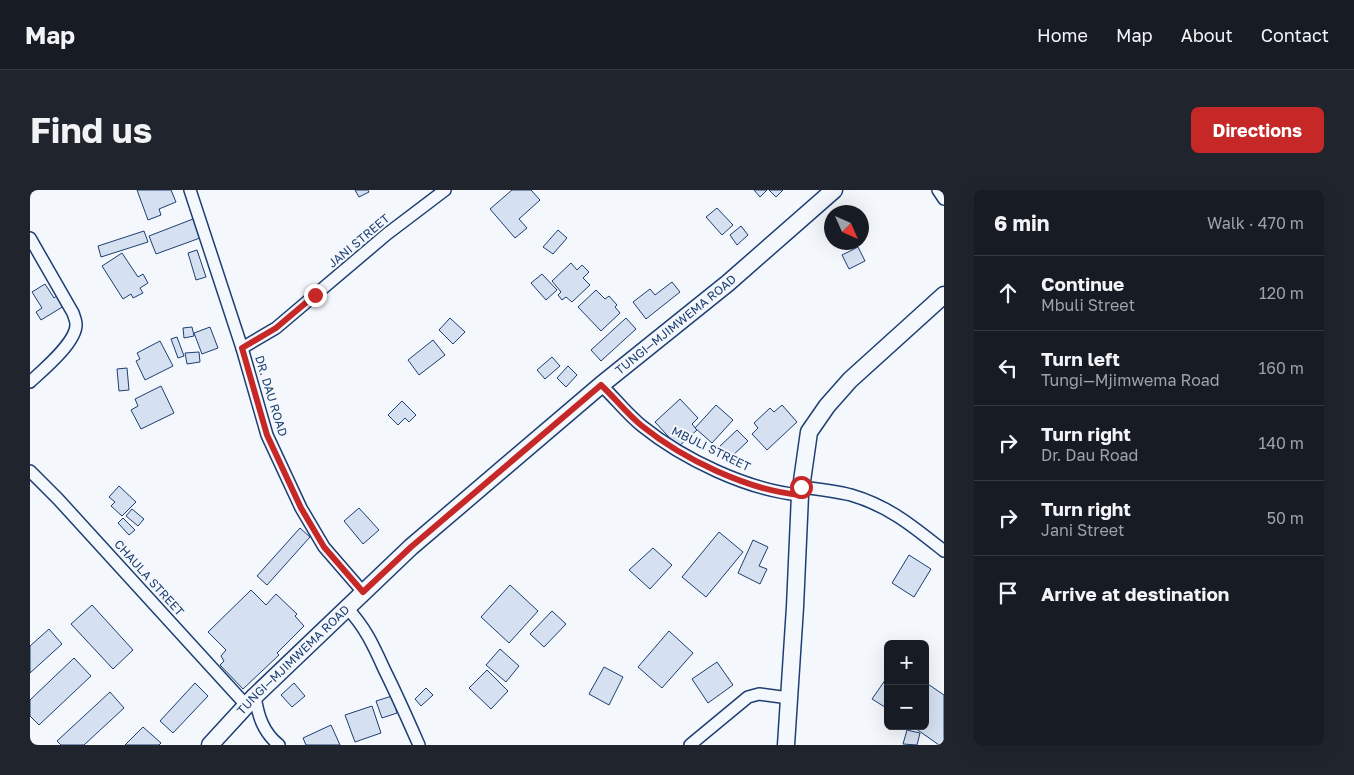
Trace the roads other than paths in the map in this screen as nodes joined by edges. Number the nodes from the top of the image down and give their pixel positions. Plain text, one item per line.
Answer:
1 (190, 190) edge
2 (445, 190) edge
3 (834, 190) edge
4 (938, 190) edge
5 (944, 199) edge
6 (30, 238) edge
7 (944, 295) edge
8 (242, 348) junction
9 (30, 382) edge
10 (601, 385) junction
11 (30, 471) edge
12 (800, 491) junction
13 (944, 551) edge
14 (363, 592) junction
15 (347, 608) junction
16 (789, 698) junction
17 (251, 701) junction
18 (210, 745) edge
19 (278, 745) edge
20 (419, 745) edge
21 (690, 745) edge
22 (786, 745) edge

1 - 8 street, DR. DAU ROAD
2 - 8 street, JANI STREET
3 - 10 street, TUNGI—MJIMWEMA ROAD
4 - 5 street
6 - 9 street
7 - 12 street
8 - 14 street, DR. DAU ROAD
10 - 12 street, MBULI STREET
10 - 14 street, TUNGI—MJIMWEMA ROAD
11 - 17 street, CHAULA STREET
12 - 13 street, MBULI STREET
12 - 16 street
14 - 15 street, TUNGI—MJIMWEMA ROAD
15 - 17 street, TUNGI—MJIMWEMA ROAD
15 - 20 street
16 - 21 street
16 - 22 street
17 - 18 street, TUNGI—MJIMWEMA ROAD
17 - 19 street

